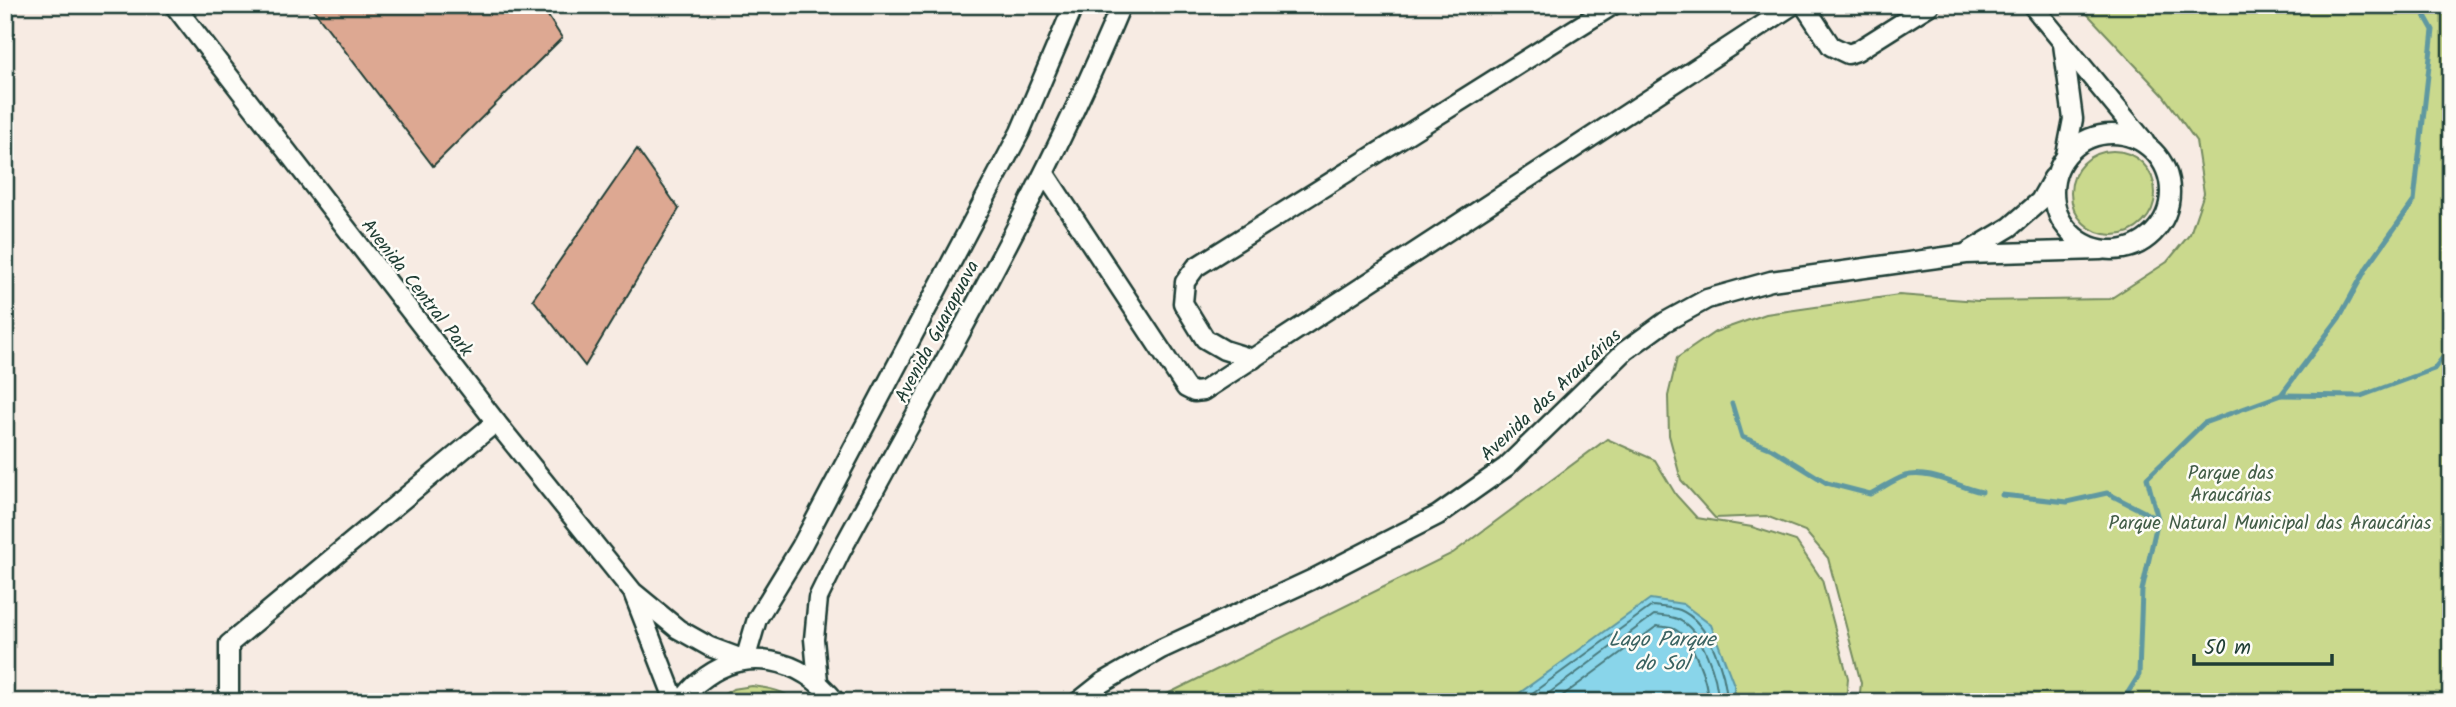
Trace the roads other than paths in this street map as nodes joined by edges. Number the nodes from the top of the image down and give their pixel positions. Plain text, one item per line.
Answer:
1 (174, 5) edge
2 (1074, 5) edge
3 (1121, 5) edge
4 (1613, 5) edge
5 (1793, 5) edge
6 (1804, 5) edge
7 (1930, 5) edge
8 (2032, 5) edge
9 (2063, 44) junction
10 (2149, 146) junction
11 (2066, 155) junction
12 (2057, 172) junction
13 (1045, 174) junction
14 (2101, 250) junction
15 (1966, 254) junction
16 (1253, 359) junction
17 (496, 422) junction
18 (633, 592) junction
19 (745, 660) junction
20 (818, 681) junction
21 (229, 702) edge
22 (672, 702) edge
23 (681, 702) edge
24 (836, 702) edge
25 (1078, 702) edge

1 - 17 street, Avenida Central Park
2 - 19 street, Avenida Guarapuava
3 - 13 street, Avenida Guarapuava
4 - 16 street
5 - 16 street
6 - 7 street
8 - 9 street, Avenida das Araucárias
9 - 10 street, Avenida das Araucárias
9 - 11 street, Avenida das Araucárias
10 - 11 street, Avenida das Araucárias
10 - 14 street, Avenida das Araucárias
11 - 12 street, Avenida das Araucárias
12 - 14 street, Avenida das Araucárias
12 - 15 street, Avenida das Araucárias
13 - 16 street
13 - 20 street, Avenida Guarapuava
14 - 15 street, Avenida das Araucárias
15 - 25 street, Avenida das Araucárias
17 - 18 street, Avenida Central Park
17 - 21 street
18 - 19 street
18 - 22 street
19 - 20 street
19 - 23 street
20 - 24 street

